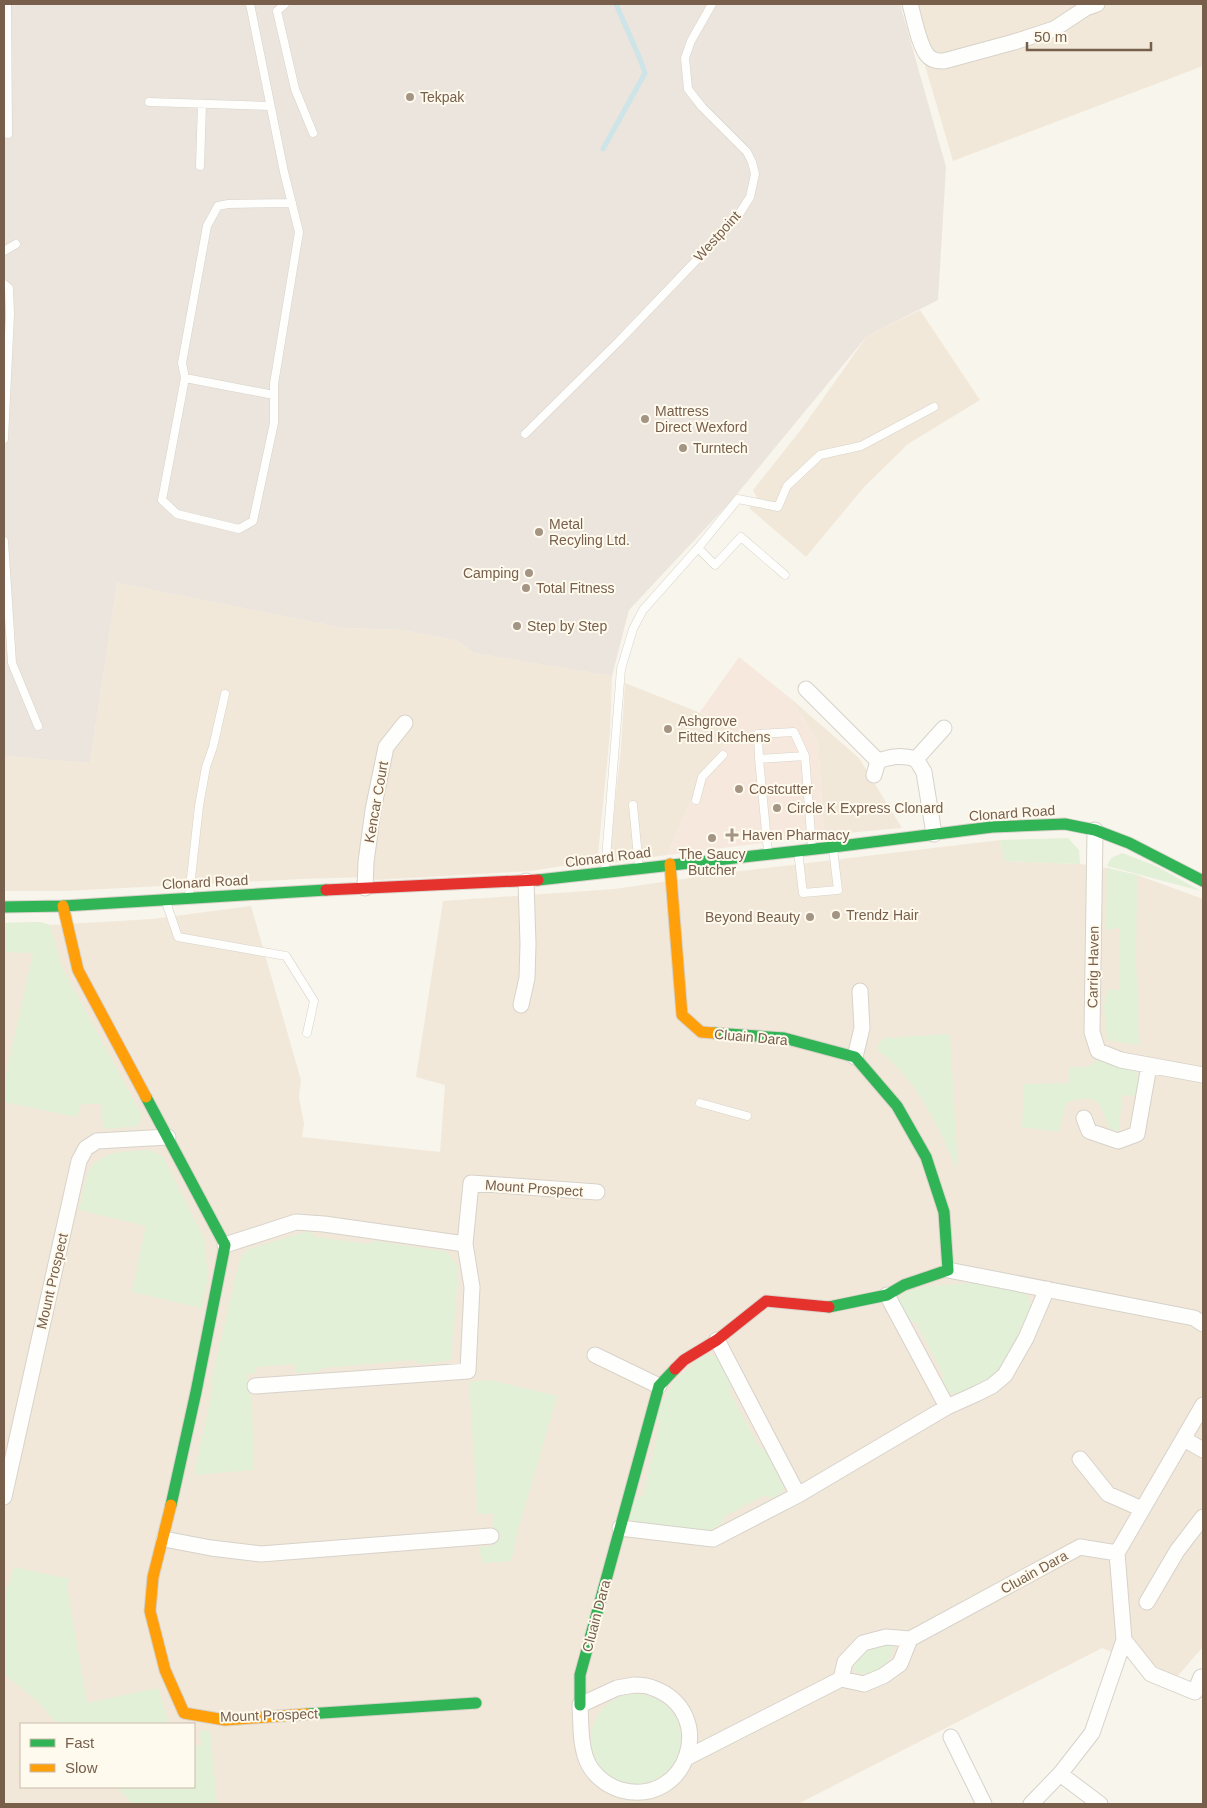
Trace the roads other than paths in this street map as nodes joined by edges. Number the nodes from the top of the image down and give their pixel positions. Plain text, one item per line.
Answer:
1 (7, 4) edge
2 (250, 4) edge
3 (285, 4) edge
4 (712, 4) edge
5 (910, 4) edge
6 (1089, 5) edge
7 (149, 102) dead end
8 (202, 104) junction
9 (270, 106) junction
10 (313, 133) dead end
11 (8, 134) dead end
12 (200, 166) dead end
13 (292, 203) junction
14 (16, 244) dead end
15 (4, 251) edge
16 (4, 284) edge
17 (185, 378) junction
18 (274, 394) junction
19 (934, 407) dead end
20 (525, 434) dead end
21 (4, 439) edge
22 (4, 541) edge
23 (698, 548) junction
24 (785, 575) dead end
25 (806, 689) dead end
26 (225, 694) dead end
27 (405, 722) dead end
28 (38, 726) dead end
29 (944, 728) dead end
30 (723, 755) dead end
31 (805, 756) junction
32 (759, 759) junction
33 (916, 759) junction
34 (696, 800) dead end
35 (633, 805) dead end
36 (1095, 830) junction
37 (934, 834) junction
38 (833, 847) junction
39 (812, 849) junction
40 (798, 851) junction
41 (768, 854) junction
42 (670, 864) junction
43 (639, 868) junction
44 (605, 873) junction
45 (526, 881) junction
46 (1203, 881) edge
47 (365, 888) junction
48 (188, 898) junction
49 (165, 900) junction
50 (63, 906) junction
51 (4, 907) edge
52 (860, 991) dead end
53 (521, 1005) dead end
54 (307, 1033) dead end
55 (855, 1057) junction
56 (1149, 1066) junction
57 (1203, 1075) edge
58 (700, 1103) dead end
59 (747, 1116) dead end
60 (1084, 1118) dead end
61 (168, 1137) junction
62 (597, 1192) dead end
63 (464, 1244) junction
64 (225, 1245) junction
65 (948, 1270) junction
66 (1047, 1289) junction
67 (887, 1295) junction
68 (1203, 1324) edge
69 (718, 1340) junction
70 (595, 1355) dead end
71 (255, 1386) dead end
72 (659, 1386) junction
73 (1203, 1405) edge
74 (947, 1407) junction
75 (1184, 1438) junction
76 (1203, 1450) edge
77 (1080, 1459) dead end
78 (798, 1495) junction
79 (4, 1497) edge
80 (1142, 1510) junction
81 (1203, 1517) edge
82 (620, 1528) junction
83 (491, 1536) dead end
84 (164, 1539) junction
85 (1117, 1553) junction
86 (1147, 1602) dead end
87 (910, 1639) junction
88 (1124, 1640) junction
89 (1201, 1677) dead end
90 (841, 1680) junction
91 (476, 1703) dead end
92 (580, 1705) junction
93 (951, 1737) dead end
94 (688, 1756) junction
95 (1060, 1774) junction
96 (984, 1804) edge
97 (1031, 1804) edge
98 (1100, 1804) edge

1 - 11 lane
2 - 9 lane
3 - 10 lane
4 - 20 lane, Westpoint
5 - 6 street
7 - 8 lane
8 - 9 lane
8 - 12 lane
9 - 13 lane
13 - 17 lane
13 - 18 lane
14 - 15 lane
16 - 21 lane
17 - 18 lane
17 - 18 lane
19 - 23 lane
22 - 28 lane
23 - 24 lane
23 - 44 lane
25 - 33 street
26 - 48 lane
27 - 47 street, Kencar Court
29 - 33 street
30 - 34 lane
31 - 32 lane
31 - 32 lane
31 - 39 lane
32 - 41 lane
33 - 37 street
35 - 43 lane
36 - 37 street, Clonard Road
36 - 46 street, Clonard Road
36 - 56 street, Carrig Haven
37 - 38 street, Clonard Road
38 - 39 street, Clonard Road
38 - 40 lane
39 - 40 street, Clonard Road
40 - 41 street, Clonard Road
41 - 42 street, Clonard Road
42 - 43 street, Clonard Road
42 - 55 street, Cluain Dara
43 - 44 street, Clonard Road
44 - 45 street, Clonard Road
45 - 47 street, Clonard Road
45 - 53 street
47 - 48 street, Clonard Road
48 - 49 street, Clonard Road
49 - 50 street, Clonard Road
49 - 54 lane
50 - 51 street, Clonard Road
50 - 61 street
52 - 55 street
55 - 65 street
56 - 57 street, Carrig Haven
56 - 60 street
58 - 59 lane
61 - 64 street
61 - 79 street, Mount Prospect
62 - 63 street, Mount Prospect
63 - 64 street
63 - 71 street, Mount Prospect
64 - 84 street, Mount Prospect
65 - 66 street, Cluain Dara
65 - 67 street, Cluain Dara
66 - 68 street, Cluain Dara
66 - 74 street
67 - 69 street, Cluain Dara
67 - 74 street
69 - 72 street, Cluain Dara
69 - 78 street
70 - 72 street
72 - 82 street, Cluain Dara
73 - 75 street
74 - 78 street
75 - 76 street
75 - 80 street
77 - 80 street
78 - 82 street
80 - 85 street
81 - 86 street
82 - 92 street, Cluain Dara
83 - 84 street
84 - 91 street, Mount Prospect
85 - 87 street, Cluain Dara
85 - 88 street
87 - 90 street
87 - 90 street
88 - 89 street
88 - 95 street
90 - 94 street
92 - 94 street, Cluain Dara
92 - 94 street, Cluain Dara
93 - 96 street
95 - 97 street
95 - 98 street

